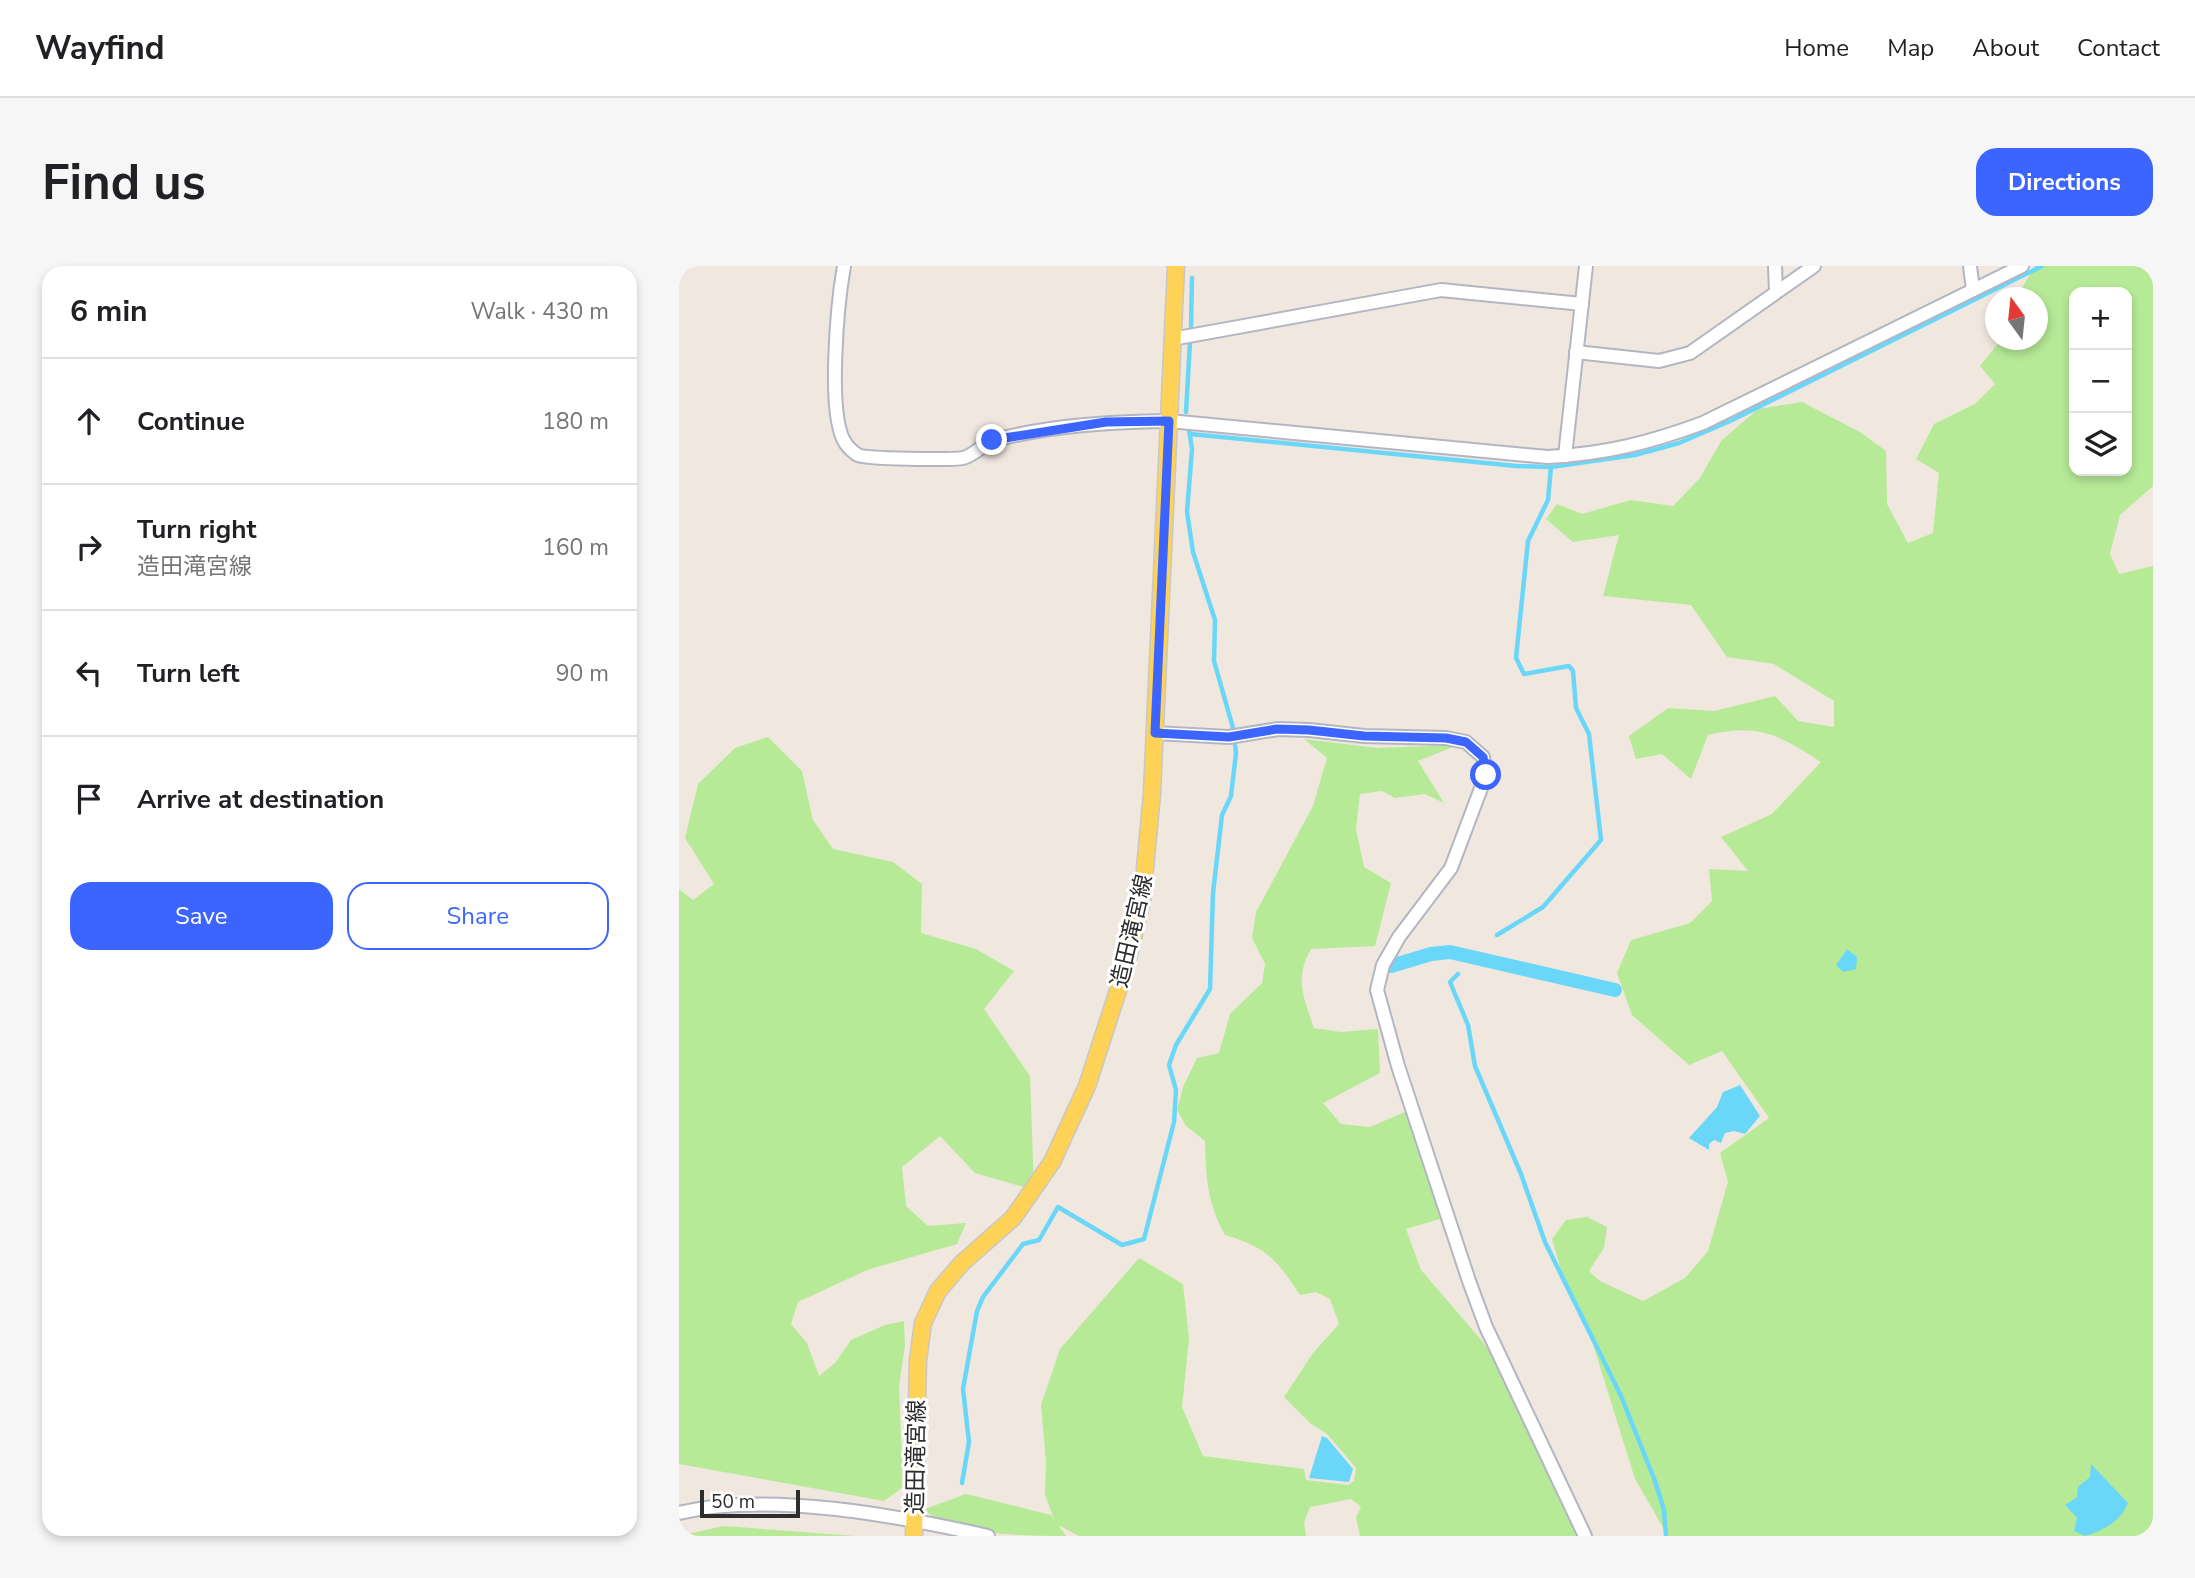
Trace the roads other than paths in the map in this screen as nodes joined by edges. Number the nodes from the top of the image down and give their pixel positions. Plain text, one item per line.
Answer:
1 (845, 266) edge
2 (1176, 266) edge
3 (1586, 266) edge
4 (1775, 266) edge
5 (1814, 266) edge
6 (1970, 266) edge
7 (2022, 266) edge
8 (1973, 290) junction
9 (1776, 292) junction
10 (1581, 304) junction
11 (1172, 339) junction
12 (1576, 352) junction
13 (1169, 421) junction
14 (1565, 456) junction
15 (1155, 733) junction
16 (679, 1513) edge
17 (914, 1528) edge
18 (988, 1536) edge
19 (1585, 1536) edge

1 - 13 street
2 - 11 main road, 造田滝宮線
3 - 10 street
4 - 9 street
5 - 9 street
6 - 8 street
7 - 8 street
8 - 14 street
9 - 12 street
10 - 11 street
10 - 12 street
11 - 13 main road, 造田滝宮線
12 - 14 street
13 - 14 street
13 - 15 main road, 造田滝宮線
15 - 17 main road, 造田滝宮線
15 - 19 street
16 - 17 street
17 - 18 street

